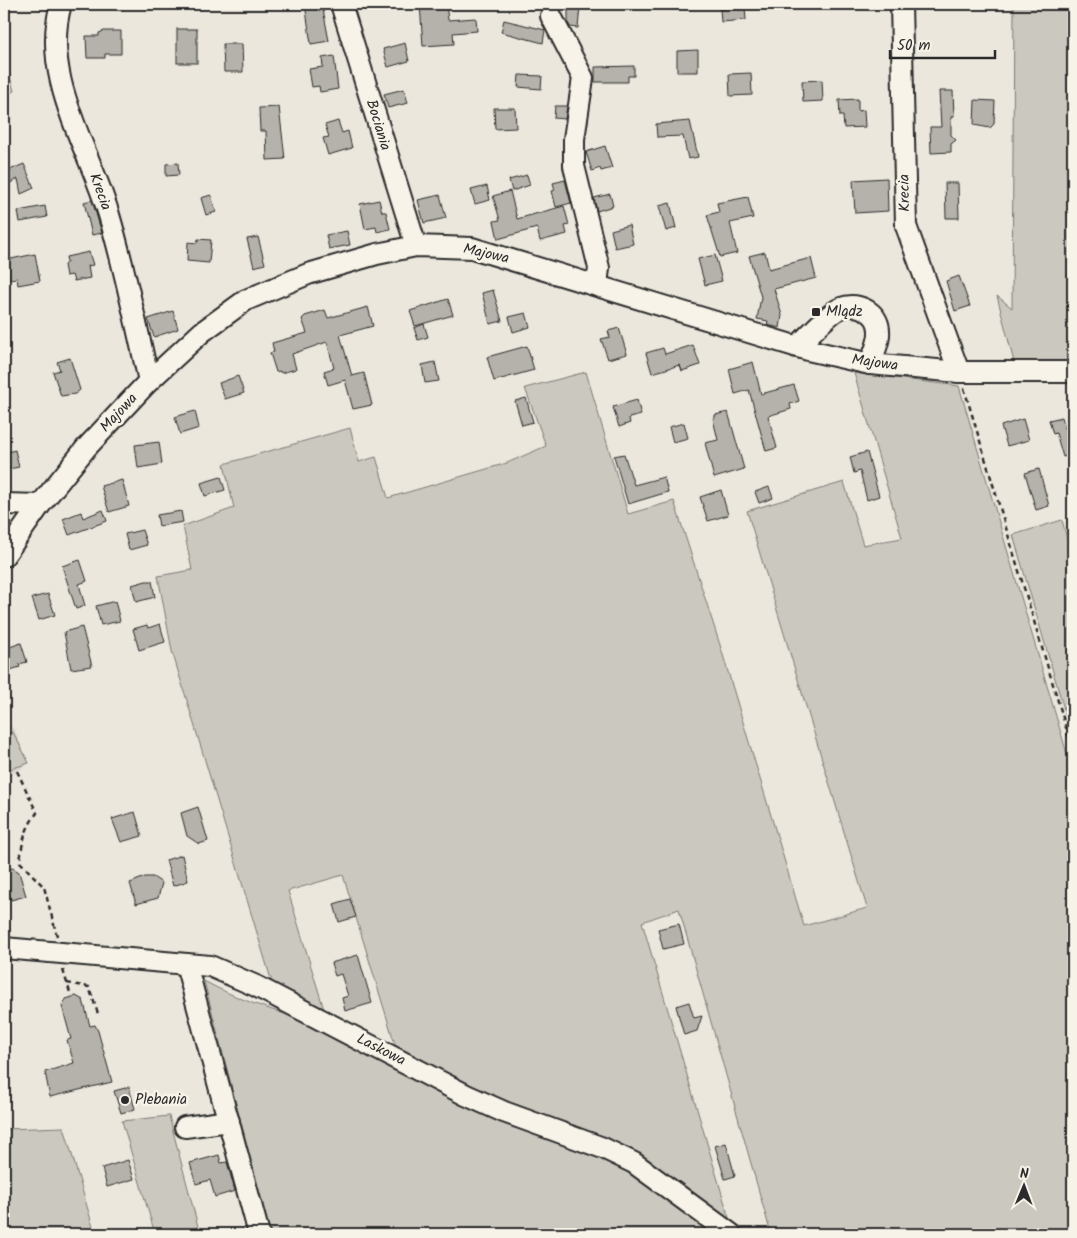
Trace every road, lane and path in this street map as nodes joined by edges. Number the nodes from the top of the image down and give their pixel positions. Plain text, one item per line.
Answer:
1 (62, 4) edge
2 (341, 4) edge
3 (901, 4) edge
4 (551, 16) dead end
5 (416, 246) junction
6 (597, 285) junction
7 (797, 347) junction
8 (870, 364) junction
9 (959, 372) junction
10 (1073, 372) edge
11 (149, 380) junction
12 (4, 504) edge
13 (40, 505) junction
14 (4, 556) edge
15 (1073, 751) edge
16 (17, 771) dead end
17 (52, 942) dead end
18 (4, 948) edge
19 (186, 964) junction
20 (62, 966) dead end
21 (67, 983) junction
22 (71, 996) dead end
23 (99, 1017) dead end
24 (229, 1121) junction
25 (185, 1127) dead end
26 (259, 1234) edge
27 (731, 1234) edge

1 - 11 street, Krecia
2 - 5 street, Bociania
3 - 9 street, Krecia
4 - 6 street
5 - 6 street, Majowa
5 - 11 street, Majowa
6 - 7 street, Majowa
7 - 8 street, Majowa
7 - 8 street
8 - 9 street, Majowa
9 - 10 street, Majowa
9 - 15 path
11 - 13 street, Majowa
12 - 13 street
13 - 14 street, Majowa
16 - 17 path
18 - 19 street, Laskowa
19 - 24 street
19 - 27 street, Laskowa
20 - 21 path
21 - 22 path
21 - 23 path
24 - 25 street
24 - 26 street

